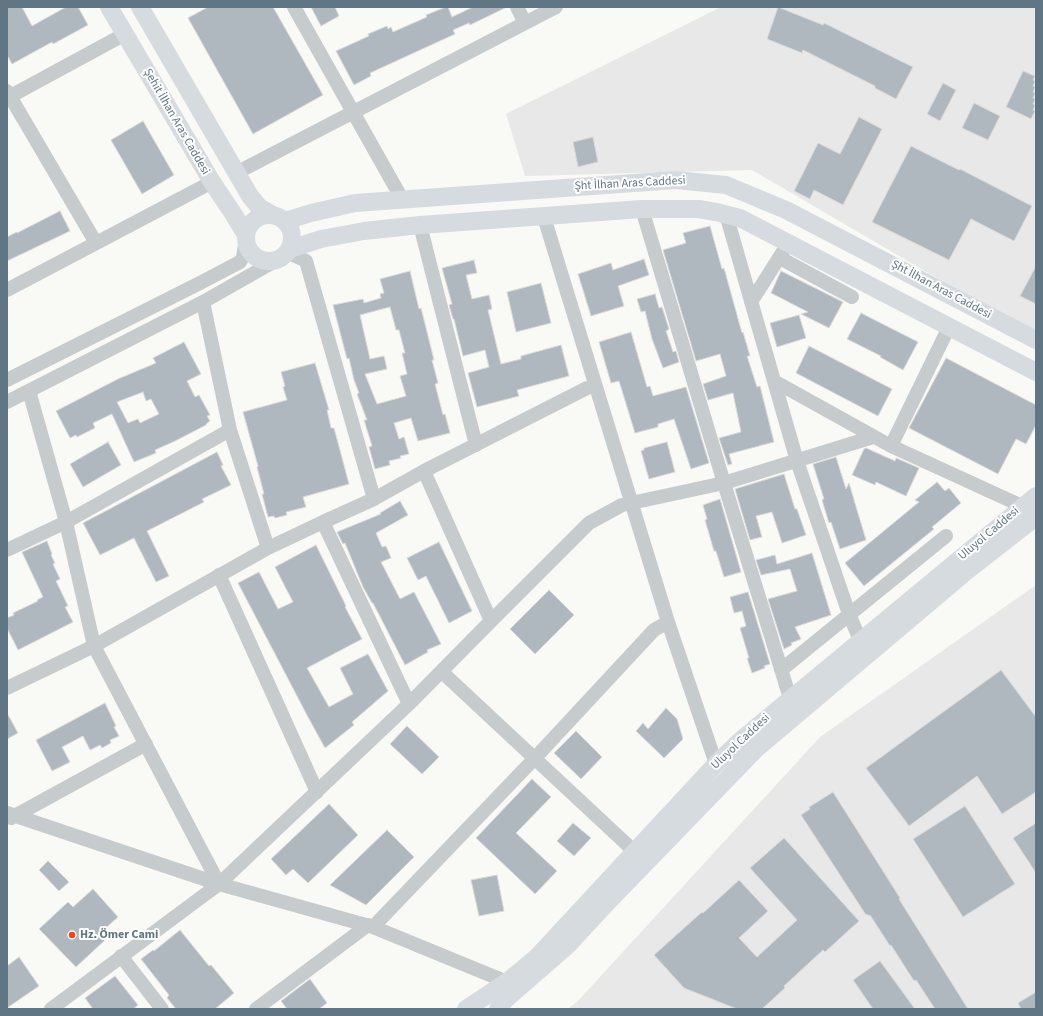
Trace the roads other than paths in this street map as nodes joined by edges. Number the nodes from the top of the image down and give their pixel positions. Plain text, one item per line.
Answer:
1 (109, 7) edge
2 (140, 7) edge
3 (294, 7) edge
4 (517, 7) edge
5 (556, 7) edge
6 (525, 23) junction
7 (125, 34) junction
8 (8, 95) edge
9 (353, 112) junction
10 (236, 173) junction
11 (212, 182) junction
12 (402, 199) junction
13 (642, 209) junction
14 (726, 214) junction
15 (544, 217) junction
16 (279, 218) junction
17 (420, 225) junction
18 (246, 237) junction
19 (96, 243) junction
20 (784, 251) junction
21 (285, 254) junction
22 (7, 290) edge
23 (852, 297) dead end
24 (203, 302) junction
25 (751, 302) junction
26 (949, 327) junction
27 (1036, 340) edge
28 (1036, 372) edge
29 (7, 380) edge
30 (774, 381) junction
31 (587, 388) dead end
32 (29, 391) junction
33 (7, 402) edge
34 (230, 430) junction
35 (873, 437) junction
36 (476, 444) junction
37 (891, 446) junction
38 (797, 460) junction
39 (424, 471) junction
40 (724, 483) junction
41 (374, 499) junction
42 (631, 503) junction
43 (1032, 506) edge
44 (66, 522) junction
45 (323, 522) junction
46 (946, 536) dead end
47 (268, 548) junction
48 (7, 550) edge
49 (219, 575) junction
50 (849, 614) junction
51 (491, 622) junction
52 (668, 622) junction
53 (860, 640) junction
54 (94, 646) junction
55 (781, 670) junction
56 (442, 672) junction
57 (7, 688) edge
58 (410, 704) junction
59 (793, 707) junction
60 (146, 744) junction
61 (534, 758) junction
62 (716, 764) junction
63 (317, 792) junction
64 (10, 816) edge
65 (635, 852) junction
66 (219, 884) junction
67 (370, 926) junction
68 (121, 956) junction
69 (532, 977) junction
70 (507, 982) junction
71 (51, 1009) edge
72 (162, 1009) edge
73 (256, 1009) edge
74 (466, 1009) edge
75 (498, 1009) edge

1 - 7 main road, Şehit İlhan Aras Caddesi
2 - 10 main road
3 - 9 street
4 - 6 street
5 - 6 street
6 - 9 street
7 - 8 street
7 - 11 main road, Şehit İlhan Aras Caddesi
8 - 19 street
9 - 10 street
9 - 12 street
10 - 16 main road
11 - 18 main road, Şehit İlhan Aras Caddesi
11 - 19 street
12 - 16 main road, Şht İlhan Aras Caddesi
12 - 27 main road, Şht İlhan Aras Caddesi
13 - 14 main road
13 - 15 main road
13 - 40 street
14 - 20 main road
14 - 25 street
15 - 17 main road
15 - 42 street
16 - 18 main road
16 - 21 main road
17 - 21 main road
17 - 36 street
18 - 21 main road
18 - 29 street
19 - 22 street
20 - 23 street
20 - 25 street
20 - 26 main road
21 - 24 street
21 - 41 street
24 - 32 street
24 - 34 street
25 - 30 street
26 - 28 main road
26 - 37 street
30 - 35 street
30 - 38 street
31 - 36 street
32 - 33 street
32 - 44 street
34 - 44 street
34 - 47 street
35 - 37 street
35 - 38 street
36 - 39 street
37 - 43 street
38 - 40 street
38 - 50 street
39 - 41 street
39 - 51 street
40 - 42 street
40 - 55 street
41 - 45 street
42 - 51 street
42 - 52 street
43 - 53 main road, Uluyol Caddesi
43 - 59 main road, Uluyol Caddesi
44 - 48 street
44 - 54 street
45 - 47 street
45 - 58 street
46 - 50 street
47 - 49 street
49 - 54 street
49 - 63 street
50 - 53 street
50 - 55 street
51 - 56 street
52 - 61 street
52 - 62 street
53 - 59 main road, Uluyol Caddesi
54 - 57 street
54 - 60 street
55 - 59 street
56 - 58 street
56 - 61 street
58 - 63 street
59 - 62 main road, Uluyol Caddesi
59 - 69 main road, Uluyol Caddesi
60 - 64 street
60 - 66 street
61 - 65 street
61 - 67 street
62 - 65 main road, Uluyol Caddesi
63 - 66 street
64 - 66 street
65 - 70 main road, Uluyol Caddesi
66 - 67 street
66 - 68 street
67 - 70 street
67 - 73 street
68 - 71 street
68 - 72 street
69 - 70 street
69 - 75 main road, Uluyol Caddesi
70 - 74 main road, Uluyol Caddesi

